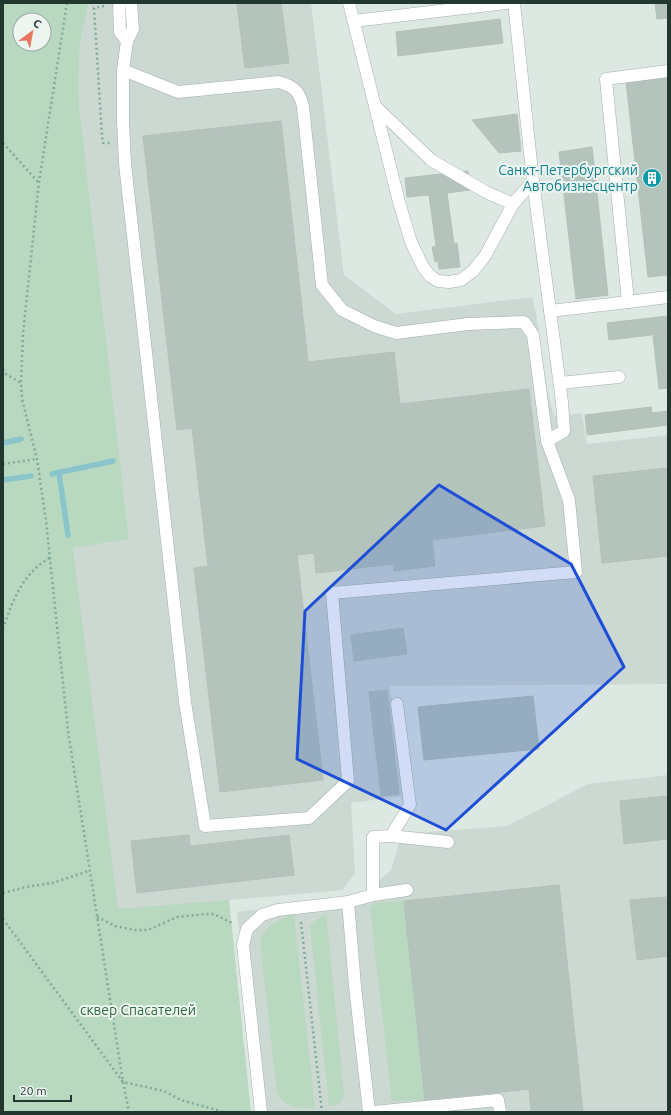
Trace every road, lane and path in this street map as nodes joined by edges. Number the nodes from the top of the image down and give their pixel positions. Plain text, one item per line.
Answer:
1 (67, 3) edge
2 (131, 3) edge
3 (349, 3) edge
4 (506, 3) edge
5 (514, 3) edge
6 (114, 4) edge
7 (354, 21) junction
8 (127, 41) junction
9 (123, 70) junction
10 (668, 71) edge
11 (375, 105) junction
12 (123, 142) junction
13 (3, 143) edge
14 (39, 182) junction
15 (533, 182) junction
16 (513, 204) junction
17 (668, 297) edge
18 (628, 302) junction
19 (550, 310) junction
20 (3, 369) edge
21 (619, 377) dead end
22 (21, 383) junction
23 (560, 383) junction
24 (547, 441) junction
25 (37, 459) junction
26 (3, 464) edge
27 (51, 557) junction
28 (3, 629) edge
29 (398, 704) dead end
30 (392, 836) junction
31 (448, 842) dead end
32 (89, 871) junction
33 (407, 890) dead end
34 (3, 893) edge
35 (373, 895) junction
36 (348, 902) junction
37 (300, 908) junction
38 (97, 917) junction
39 (3, 919) edge
40 (247, 929) junction
41 (123, 1082) junction
42 (129, 1112) edge
43 (224, 1112) edge
44 (261, 1112) edge
45 (322, 1112) edge
46 (369, 1112) edge
47 (372, 1112) edge
48 (500, 1112) edge

1 - 14 path
2 - 8 lane
3 - 7 lane
4 - 7 lane
5 - 15 lane
6 - 8 lane
6 - 12 path
7 - 11 lane
8 - 9 lane
9 - 12 lane
9 - 24 lane
10 - 18 lane
11 - 16 lane
11 - 16 lane
12 - 24 lane
13 - 14 path
14 - 22 path
15 - 16 lane
15 - 19 lane
17 - 18 lane
18 - 19 lane
19 - 23 lane
20 - 22 path
21 - 23 lane
22 - 25 path
23 - 24 lane
25 - 26 path
25 - 27 path
27 - 28 path
27 - 32 path
29 - 30 lane
30 - 31 lane
30 - 35 lane
32 - 34 path
32 - 38 path
33 - 35 lane
35 - 36 lane
36 - 37 lane
36 - 46 lane
37 - 40 lane
37 - 45 path
38 - 40 path
38 - 41 path
39 - 41 path
40 - 44 lane
41 - 42 path
41 - 43 path
47 - 48 lane

